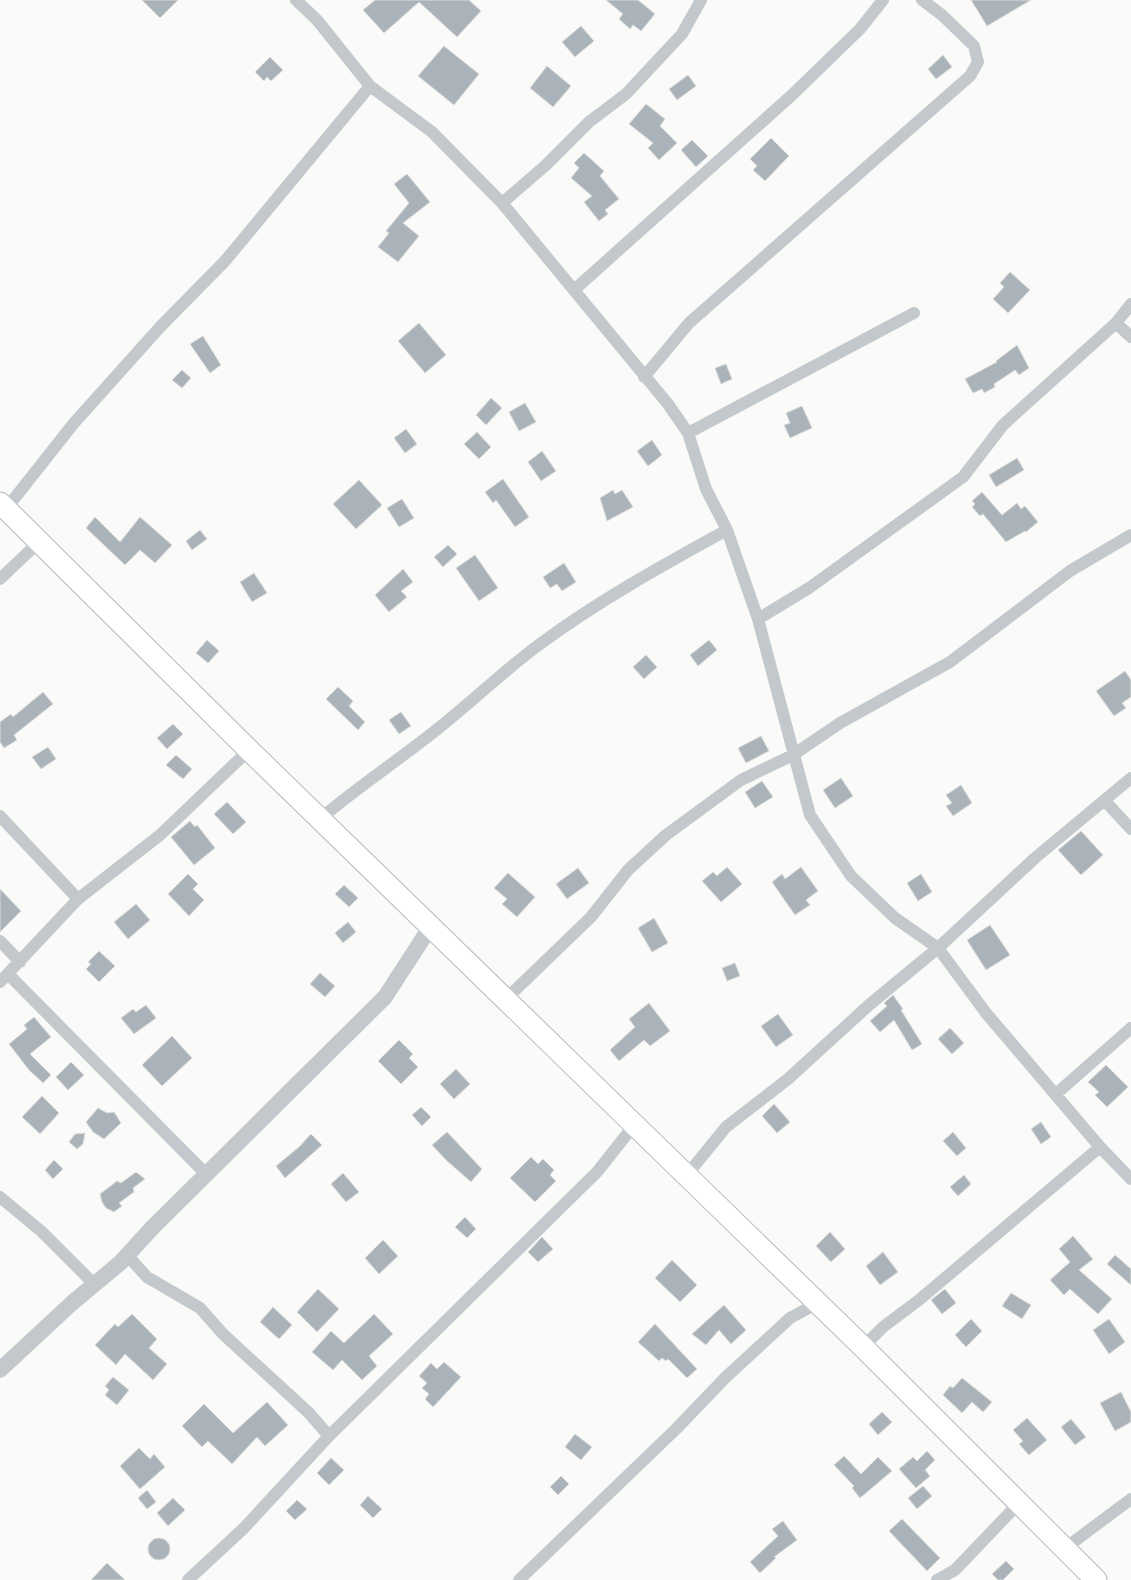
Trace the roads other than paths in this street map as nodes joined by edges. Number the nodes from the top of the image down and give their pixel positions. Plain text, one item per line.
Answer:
1 (296, 0) edge
2 (701, 0) edge
3 (883, 0) edge
4 (922, 0) edge
5 (370, 86) junction
6 (502, 203) junction
7 (574, 290) junction
8 (1131, 304) edge
9 (914, 313) dead end
10 (1116, 323) junction
11 (1131, 338) edge
12 (644, 377) junction
13 (688, 433) junction
14 (3, 506) edge
15 (727, 530) junction
16 (1131, 535) edge
17 (40, 541) junction
18 (0, 579) edge
19 (758, 619) junction
20 (249, 750) junction
21 (793, 755) junction
22 (1131, 778) edge
23 (1105, 801) junction
24 (0, 816) edge
25 (321, 818) junction
26 (1131, 829) edge
27 (78, 899) junction
28 (431, 926) junction
29 (0, 941) edge
30 (938, 948) junction
31 (20, 962) junction
32 (4, 978) edge
33 (507, 998) junction
34 (1131, 1028) edge
35 (1056, 1094) junction
36 (635, 1124) junction
37 (1100, 1147) junction
38 (207, 1176) junction
39 (686, 1176) junction
40 (1131, 1179) edge
41 (0, 1197) edge
42 (127, 1255) junction
43 (94, 1284) junction
44 (818, 1303) junction
45 (863, 1347) junction
46 (0, 1370) edge
47 (329, 1436) junction
48 (1131, 1499) edge
49 (1019, 1503) junction
50 (1064, 1549) junction
51 (188, 1580) edge
52 (519, 1580) edge
53 (938, 1580) edge
54 (1096, 1580) edge

1 - 5 street
2 - 6 street
3 - 7 street
4 - 12 street
5 - 6 street
5 - 14 street
6 - 7 street
7 - 12 street
8 - 10 street
9 - 13 street
10 - 11 street
10 - 19 street
12 - 13 street
13 - 15 street
14 - 17 main road
15 - 19 street
15 - 25 street
16 - 21 street
17 - 18 street
17 - 20 main road
19 - 21 street
20 - 25 main road
20 - 27 street
21 - 30 street
21 - 33 street
22 - 23 street
23 - 26 street
23 - 30 street
24 - 27 street
25 - 28 main road
27 - 31 street
28 - 33 main road
28 - 38 street
29 - 31 street
30 - 35 street
30 - 39 street
31 - 32 street
32 - 38 street
33 - 36 main road
34 - 35 street
35 - 37 street
36 - 39 main road
36 - 47 street
37 - 40 street
37 - 45 street
38 - 42 street
39 - 44 main road
41 - 43 street
42 - 43 street
42 - 47 street
43 - 46 street
44 - 45 main road
44 - 52 street
45 - 49 main road
47 - 51 street
48 - 50 street
49 - 50 main road
49 - 53 street
50 - 54 main road

